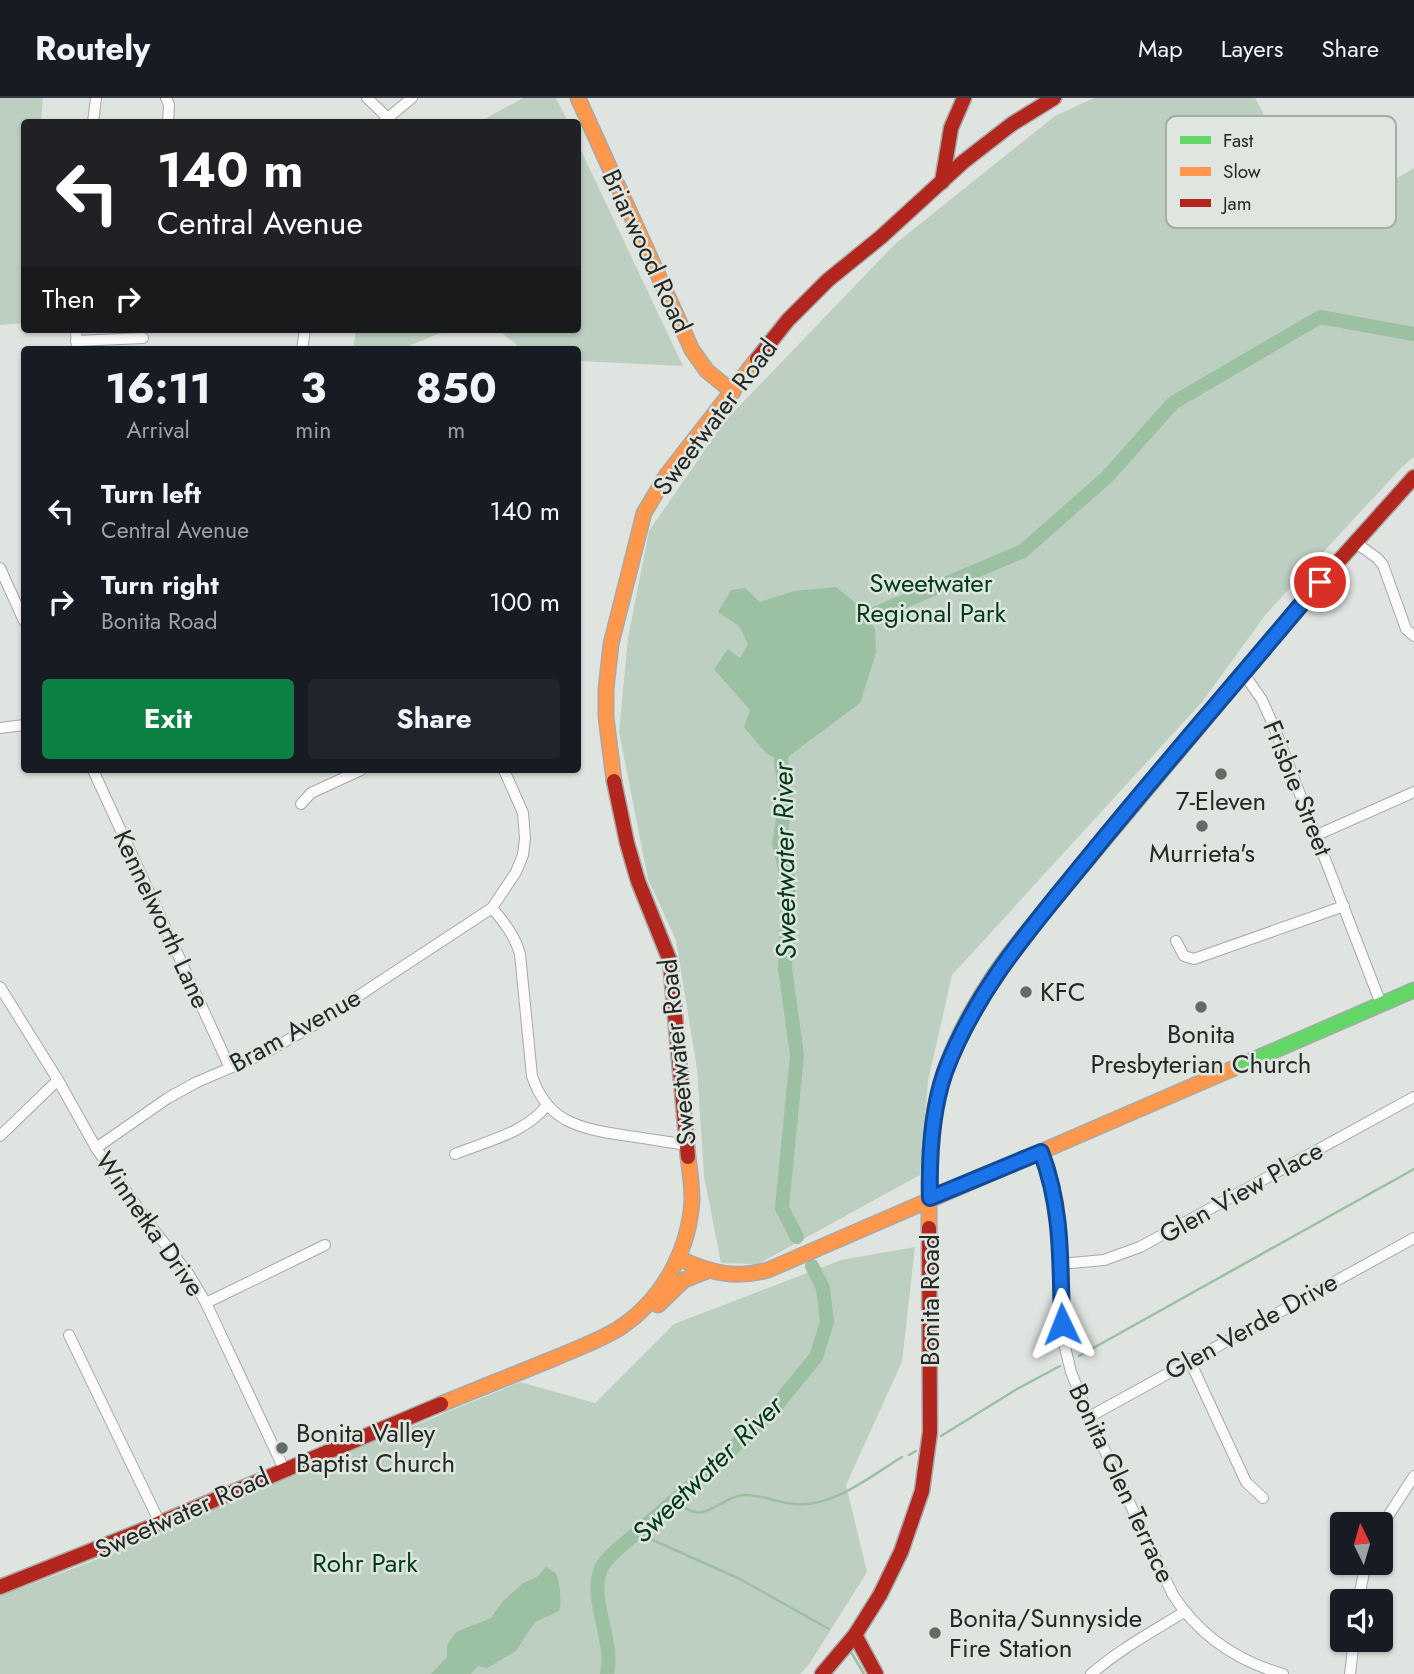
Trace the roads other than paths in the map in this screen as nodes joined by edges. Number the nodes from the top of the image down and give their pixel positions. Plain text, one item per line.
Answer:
1 (96, 98) edge
2 (166, 98) edge
3 (367, 98) edge
4 (412, 98) edge
5 (578, 98) edge
6 (964, 98) edge
7 (1054, 98) edge
8 (93, 119) edge
9 (168, 119) edge
10 (384, 119) edge
11 (386, 119) edge
12 (942, 182) junction
13 (143, 338) dead end
14 (76, 346) edge
15 (733, 392) junction
16 (1414, 477) edge
17 (1356, 543) junction
18 (0, 568) edge
19 (21, 614) edge
20 (1414, 636) edge
21 (1244, 674) junction
22 (21, 725) edge
23 (0, 728) edge
24 (94, 773) edge
25 (354, 773) edge
26 (505, 773) edge
27 (1414, 792) edge
28 (301, 804) dead end
29 (1317, 835) junction
30 (1344, 906) junction
31 (492, 908) junction
32 (1176, 941) dead end
33 (0, 987) edge
34 (1414, 990) edge
35 (1381, 1004) junction
36 (230, 1068) junction
37 (58, 1080) junction
38 (1414, 1097) edge
39 (547, 1105) junction
40 (0, 1136) edge
41 (688, 1145) junction
42 (96, 1148) junction
43 (1041, 1152) junction
44 (455, 1154) dead end
45 (930, 1198) junction
46 (1414, 1238) edge
47 (325, 1245) dead end
48 (680, 1259) junction
49 (1060, 1264) junction
50 (707, 1270) junction
51 (206, 1303) junction
52 (69, 1335) dead end
53 (593, 1340) junction
54 (1189, 1360) junction
55 (1089, 1417) junction
56 (284, 1469) junction
57 (1414, 1476) edge
58 (1263, 1499) dead end
59 (1391, 1512) edge
60 (160, 1523) junction
61 (0, 1587) edge
62 (1184, 1612) junction
63 (855, 1635) junction
64 (1353, 1652) edge
65 (822, 1674) edge
66 (876, 1674) edge
67 (1091, 1674) edge
68 (1283, 1674) edge
69 (1350, 1674) edge

1 - 8 street
2 - 9 street
3 - 10 street
4 - 11 street
5 - 15 main road, Briarwood Road
6 - 12 main road
7 - 12 main road, Sweetwater Road
12 - 15 main road, Sweetwater Road
13 - 14 street
15 - 41 main road, Sweetwater Road
16 - 17 main road, Bonita Road
17 - 20 street
17 - 21 main road, Bonita Road
18 - 19 street
21 - 29 street, Frisbie Street
21 - 45 main road, Bonita Road
22 - 23 street
24 - 36 street, Kennelworth Lane
25 - 28 street
26 - 31 street
27 - 29 street
29 - 30 street, Frisbie Street
30 - 32 street
30 - 35 street, Frisbie Street
31 - 36 street, Bram Avenue
31 - 39 street
33 - 37 street, Winnetka Drive
34 - 35 main road
35 - 43 main road
36 - 42 street, Bram Avenue
37 - 40 street
37 - 42 street, Winnetka Drive
38 - 49 street, Glen View Place
39 - 41 street
39 - 44 street
41 - 48 main road, Sweetwater Road
42 - 51 street, Winnetka Drive
43 - 45 main road
43 - 49 street, Bonita Glen Terrace
45 - 50 main road
45 - 63 main road, Bonita Road
46 - 54 street, Glen Verde Drive
47 - 51 street
48 - 50 main road
48 - 53 main road, Sweetwater Road
49 - 55 street, Bonita Glen Terrace
50 - 53 main road
51 - 56 street, Winnetka Drive
52 - 60 street
53 - 56 main road, Sweetwater Road
54 - 55 street, Glen Verde Drive
54 - 58 street
55 - 62 street, Bonita Glen Terrace
56 - 60 main road, Sweetwater Road
57 - 59 street
60 - 61 main road, Sweetwater Road
62 - 67 street
62 - 68 street, Bonita Glen Terrace
63 - 65 main road, Bonita Road
63 - 66 main road
64 - 69 street

